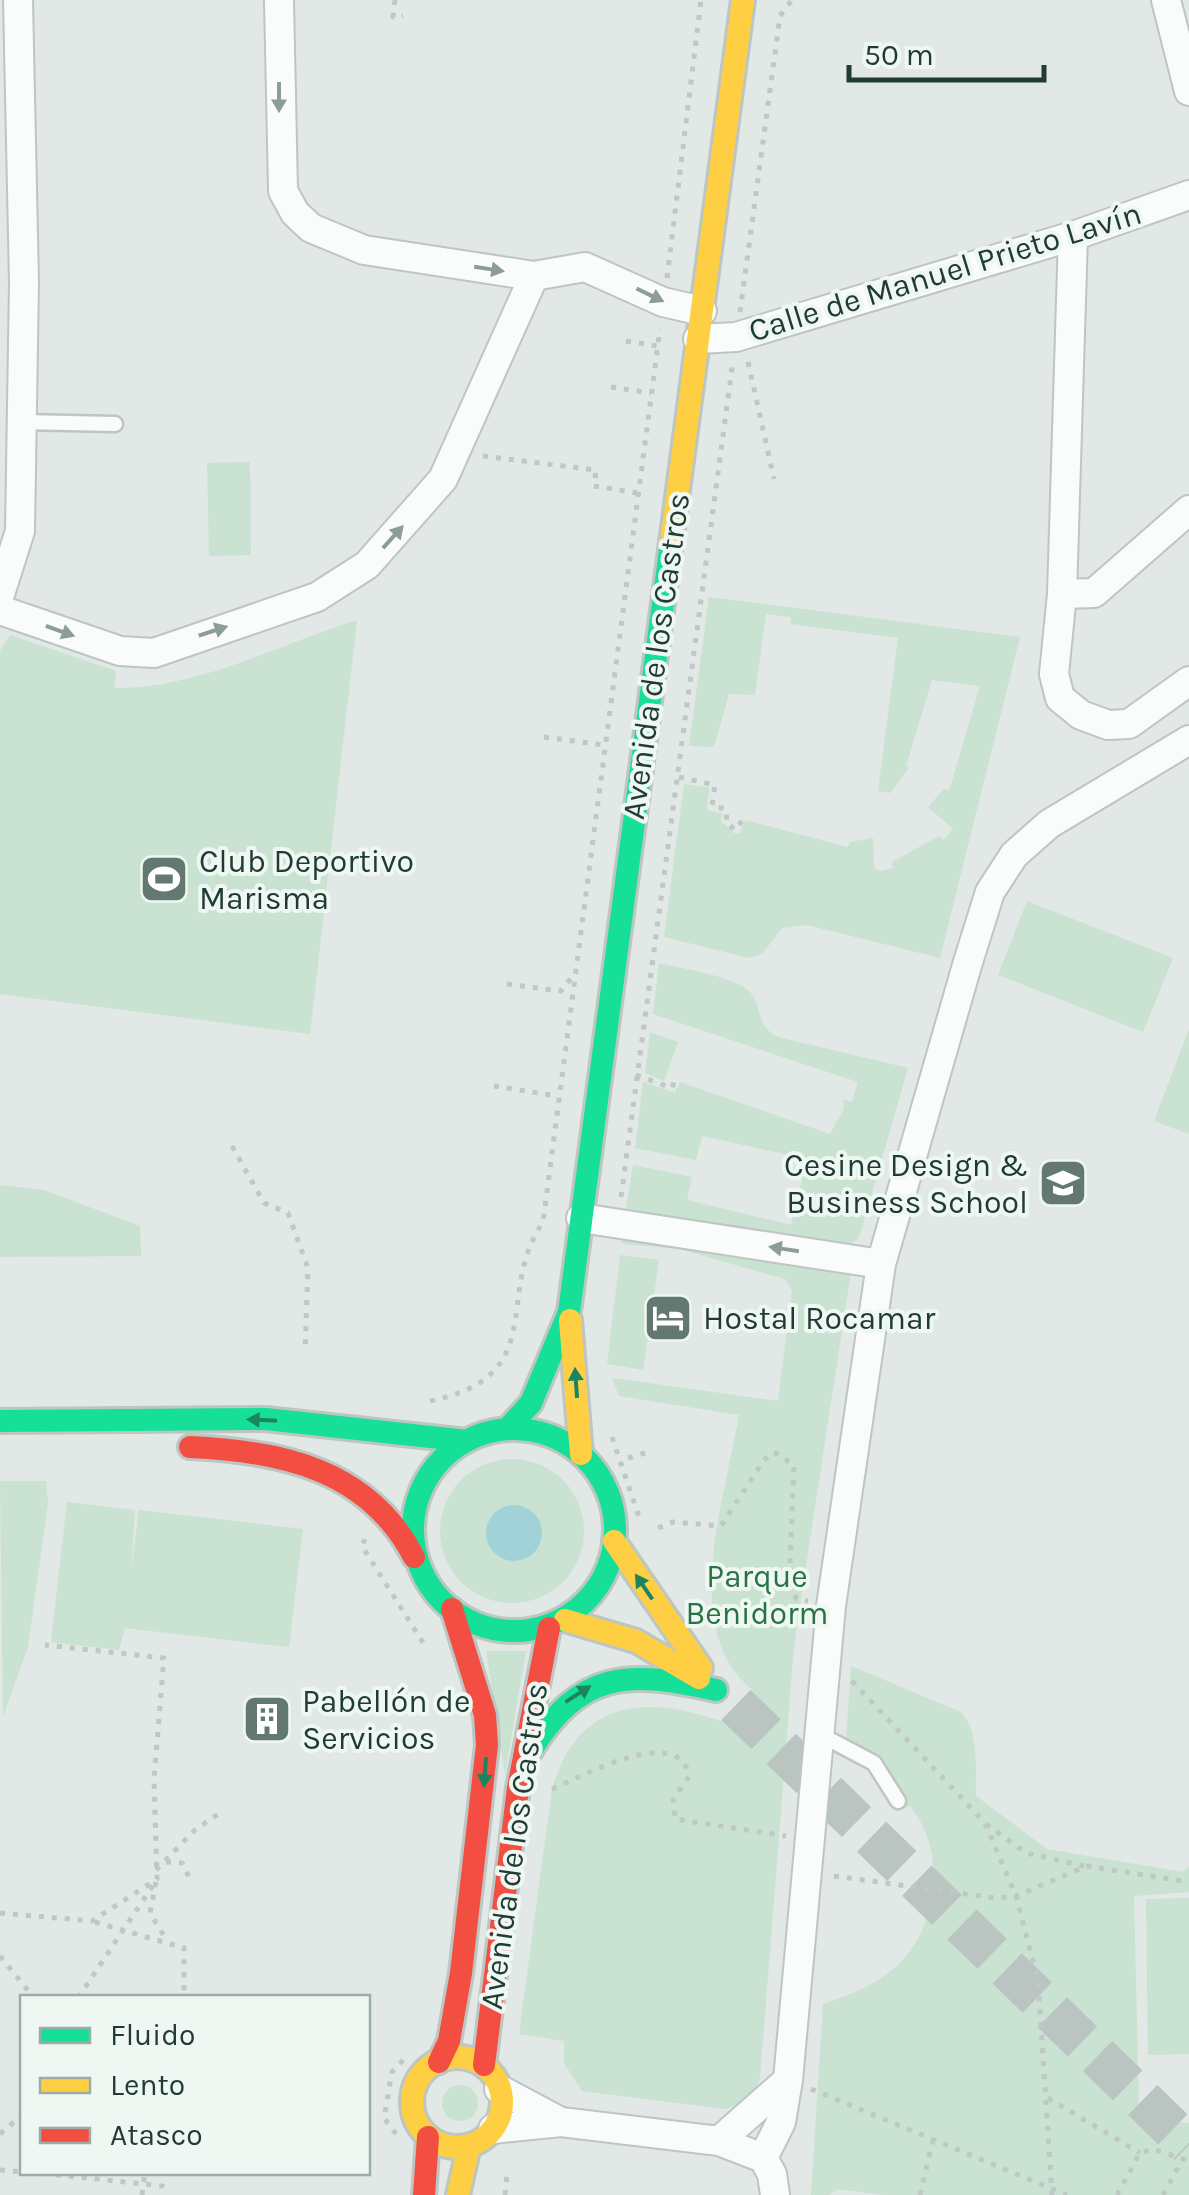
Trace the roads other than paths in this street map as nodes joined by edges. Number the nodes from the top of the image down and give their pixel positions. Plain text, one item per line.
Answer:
1 (18, 0) edge
2 (280, 0) edge
3 (743, 0) edge
4 (1166, 0) edge
5 (1189, 91) edge
6 (1189, 195) edge
7 (1073, 236) junction
8 (534, 276) junction
9 (700, 325) junction
10 (22, 422) junction
11 (115, 424) dead end
12 (1189, 510) edge
13 (0, 594) edge
14 (1062, 594) junction
15 (0, 610) edge
16 (1189, 681) edge
17 (1189, 740) edge
18 (581, 1218) junction
19 (880, 1264) junction
20 (569, 1312) junction
21 (0, 1421) edge
22 (509, 1427) junction
23 (467, 1441) junction
24 (169, 1447) dead end
25 (581, 1454) junction
26 (614, 1541) junction
27 (418, 1564) junction
28 (452, 1610) junction
29 (557, 1624) junction
30 (716, 1690) junction
31 (736, 1705) tunnel mouth
32 (818, 1734) junction
33 (521, 1771) junction
34 (898, 1800) dead end
35 (439, 2062) junction
36 (492, 2077) junction
37 (788, 2080) junction
38 (561, 2122) junction
39 (492, 2129) junction
40 (428, 2137) junction
41 (719, 2140) junction
42 (469, 2146) junction
43 (762, 2158) junction
44 (424, 2195) edge
45 (458, 2195) edge
46 (776, 2195) edge

1 - 10 street
2 -> 8 street, Calle de Manuel Prieto Lavín
3 - 9 main road, Avenida de los Castros
4 - 5 street
6 - 7 street, Calle de Manuel Prieto Lavín
7 - 9 street, Calle de Manuel Prieto Lavín
7 - 14 street
8 -> 9 street, Calle de Manuel Prieto Lavín
15 -> 8 street
9 - 18 main road, Avenida de los Castros
10 - 11 lane
10 - 13 street
12 - 14 street
14 - 16 street
17 - 19 street
19 -> 18 street
18 - 20 main road, Avenida de los Castros
19 - 32 street
20 - 22 main road, Avenida de los Castros
25 -> 20 main road, Avenida de los Castros
23 -> 21 main road
22 - 23 main road
22 - 25 main road
23 - 27 main road
24 - 27 main road
25 - 26 main road
26 - 29 main road
30 -> 26 main road
27 - 28 main road
28 - 29 main road
28 -> 35 main road, Avenida de los Castros
29 - 30 main road
29 - 33 main road, Avenida de los Castros
30 - 31 main road
33 -> 30 main road
32 - 34 lane
32 - 37 street
33 - 36 main road, Avenida de los Castros
35 - 36 main road
35 - 40 main road
36 - 38 street
36 - 39 main road
37 - 41 street
37 - 43 street
38 - 39 street
38 - 41 street
39 - 42 main road
40 - 42 main road
40 - 44 main road
41 - 43 street
42 - 45 main road
43 - 46 street

